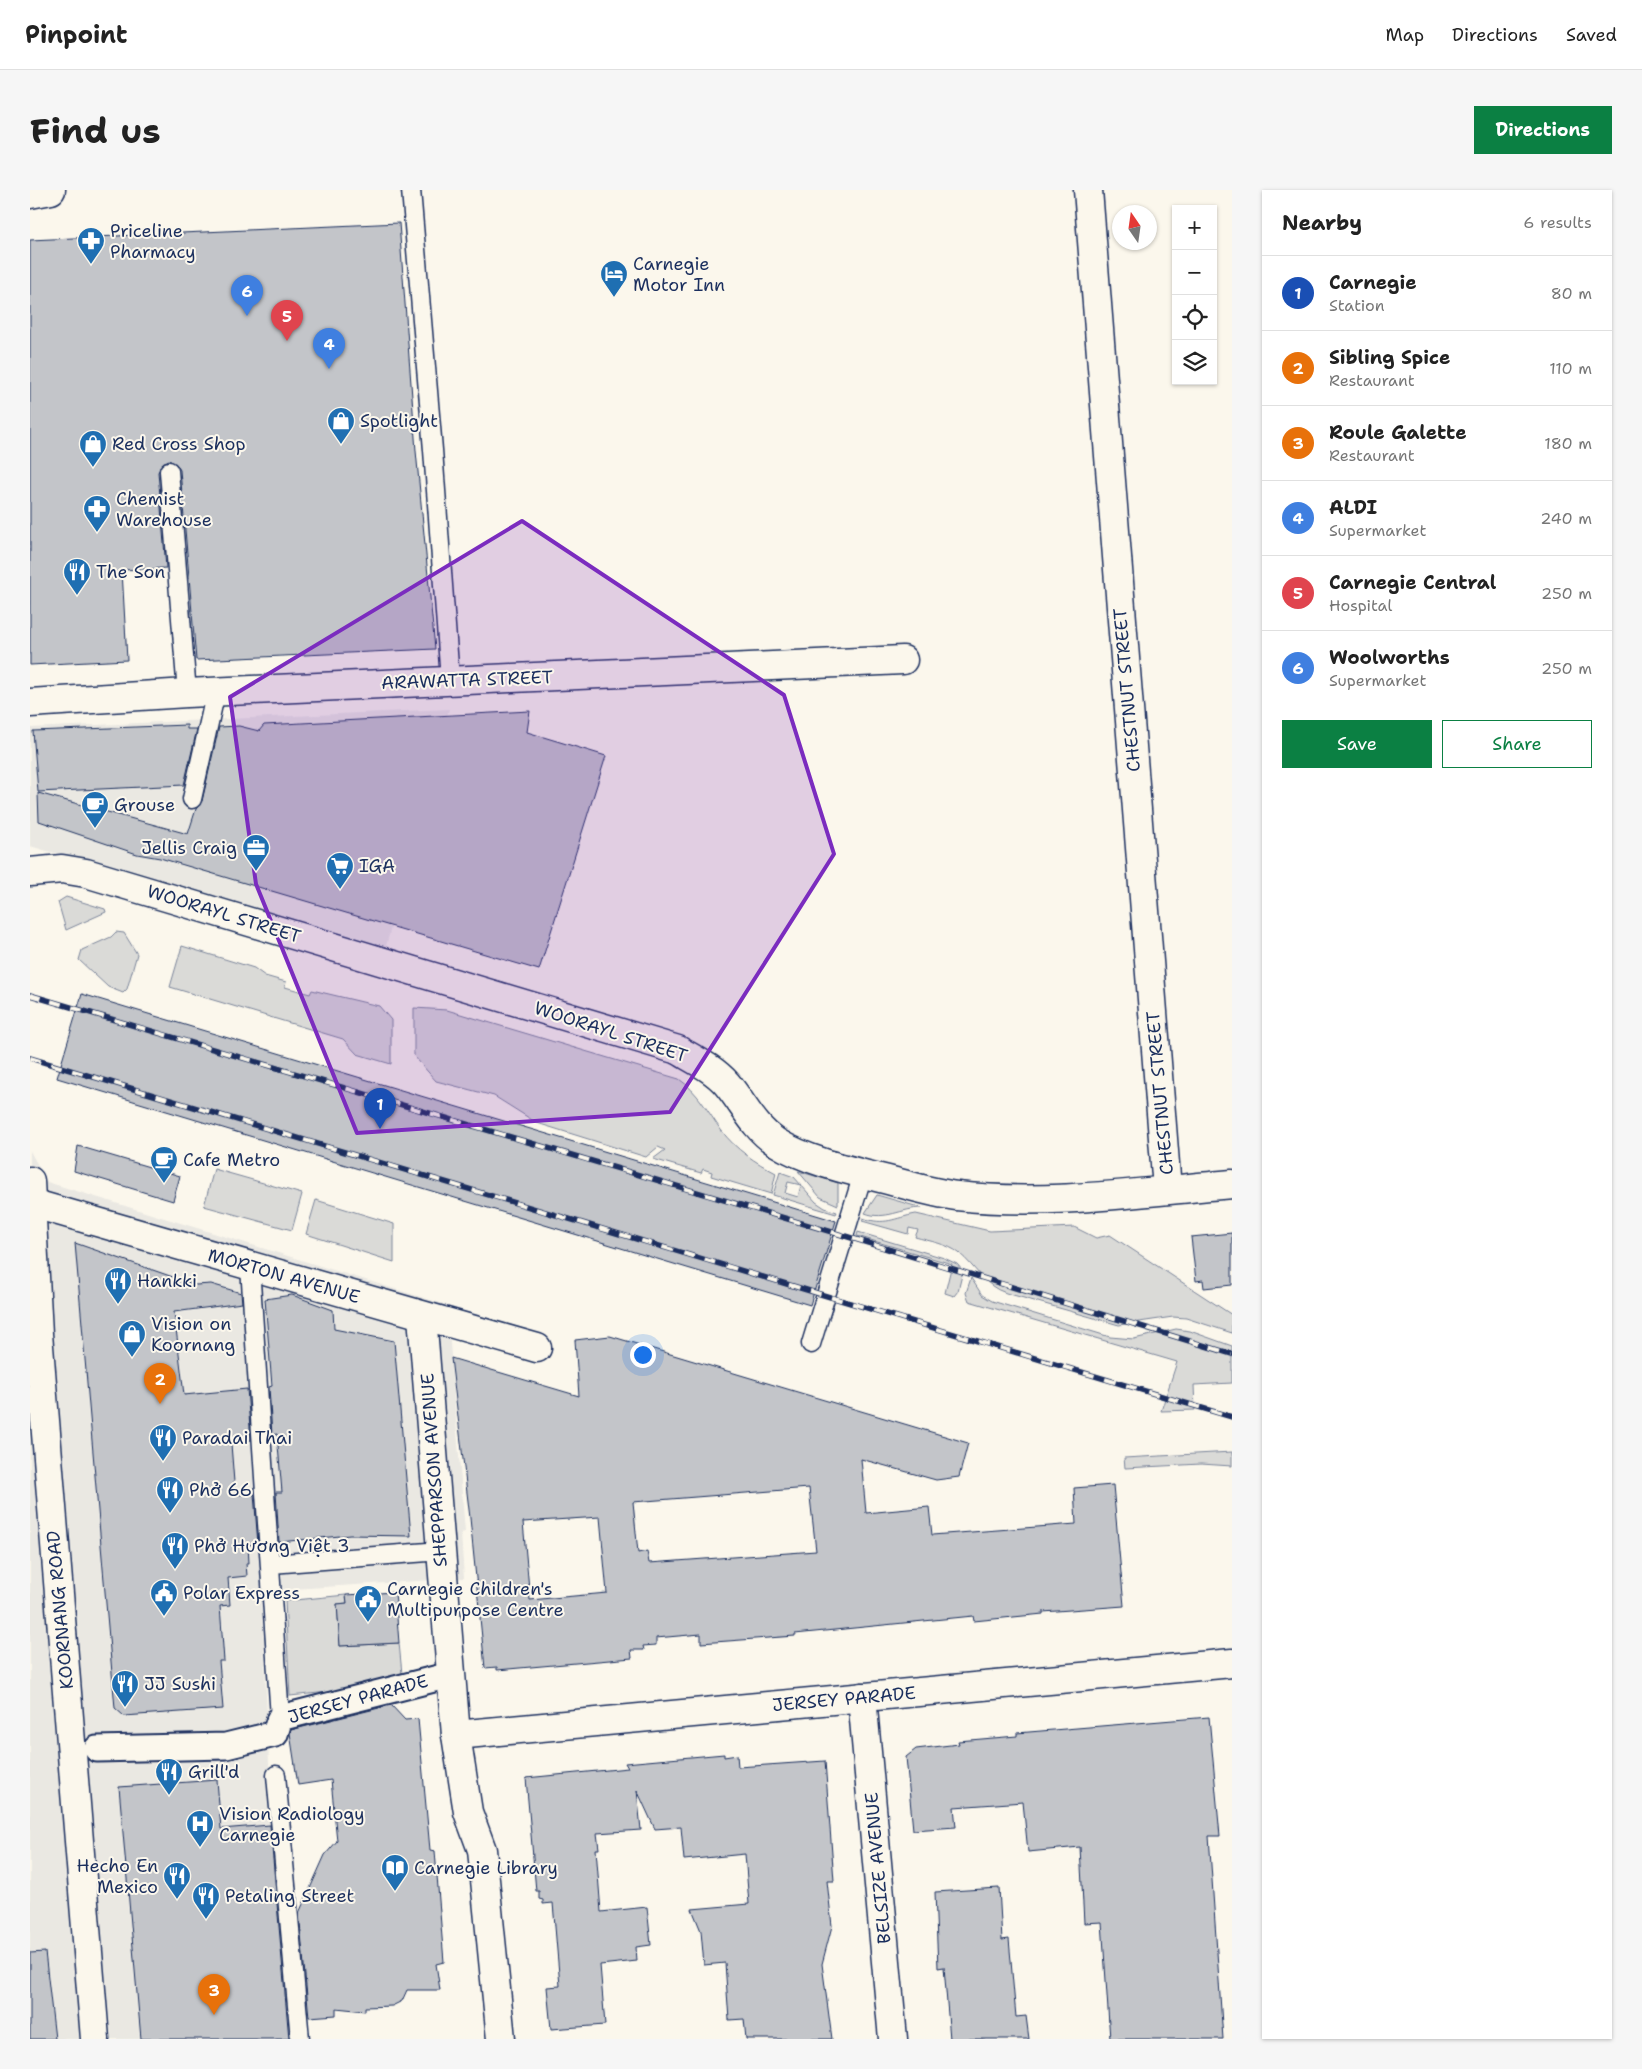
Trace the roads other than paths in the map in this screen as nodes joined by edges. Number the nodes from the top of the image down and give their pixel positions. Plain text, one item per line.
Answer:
1 (51, 190) edge
2 (411, 190) edge
3 (1088, 190) edge
4 (30, 194) edge
5 (169, 471) dead end
6 (903, 660) dead end
7 (450, 680) junction
8 (216, 691) junction
9 (187, 693) junction
10 (30, 703) edge
11 (192, 799) dead end
12 (30, 872) edge
13 (863, 1174) junction
14 (1232, 1184) edge
15 (1168, 1189) junction
16 (31, 1192) edge
17 (250, 1267) junction
18 (422, 1316) junction
19 (34, 1333) edge
20 (812, 1344) dead end
21 (537, 1348) dead end
22 (440, 1551) junction
23 (271, 1564) junction
24 (1232, 1663) edge
25 (450, 1675) junction
26 (862, 1697) junction
27 (280, 1718) junction
28 (456, 1735) junction
29 (96, 1749) dead end
30 (276, 1775) dead end
31 (95, 2039) edge
32 (300, 2039) edge
33 (501, 2039) edge
34 (893, 2039) edge

1 - 4 main road
2 - 7 lane
3 - 15 main road, CHESTNUT STREET
5 - 9 lane
6 - 7 main road, ARAWATTA STREET
7 - 8 main road, ARAWATTA STREET
8 - 9 main road, ARAWATTA STREET
8 - 11 lane
9 - 10 main road, ARAWATTA STREET
12 - 13 main road, WOORAYL STREET
13 - 15 main road, WOORAYL STREET
13 - 20 lane
14 - 15 main road, WOORAYL STREET
16 - 17 main road, MORTON AVENUE
16 - 19 main road, KOORNANG ROAD
17 - 18 main road, MORTON AVENUE
17 - 23 lane
18 - 21 main road, MORTON AVENUE
18 - 22 main road, SHEPPARSON AVENUE
19 - 31 main road, KOORNANG ROAD
22 - 23 lane
22 - 25 main road, SHEPPARSON AVENUE
23 - 27 lane
24 - 26 main road, JERSEY PARADE
25 - 27 street, JERSEY PARADE
25 - 28 main road, SHEPPARSON AVENUE
26 - 28 main road, JERSEY PARADE
26 - 34 main road, BELSIZE AVENUE
27 - 29 street, JERSEY PARADE
28 - 33 main road, SHEPPARSON AVENUE
30 - 32 lane

